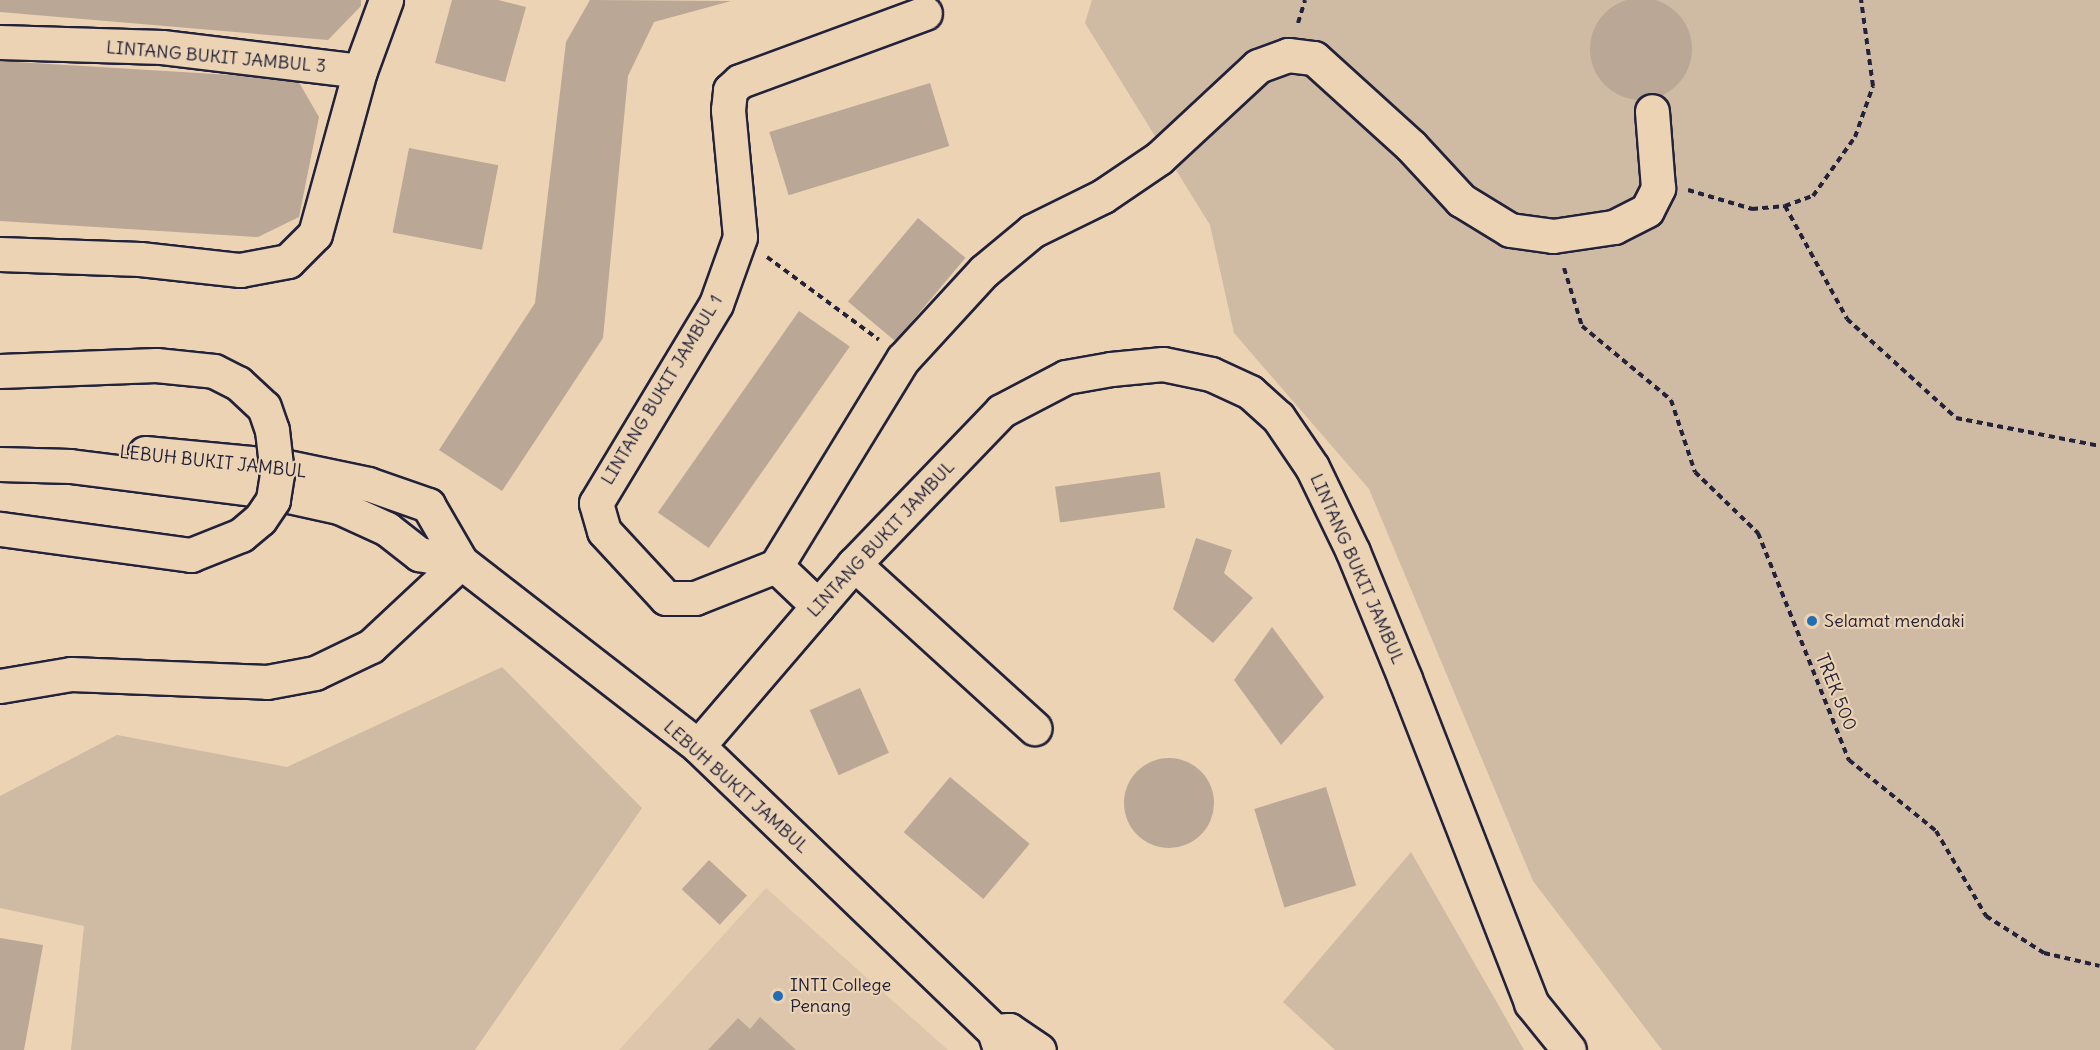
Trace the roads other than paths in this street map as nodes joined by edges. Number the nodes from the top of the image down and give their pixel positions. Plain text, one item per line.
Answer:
1 (386, 0) edge
2 (925, 13) dead end
3 (0, 42) edge
4 (360, 71) junction
5 (1652, 111) dead end
6 (0, 254) edge
7 (0, 371) edge
8 (0, 441) edge
9 (0, 464) edge
10 (0, 529) edge
11 (461, 562) junction
12 (854, 564) junction
13 (776, 566) junction
14 (818, 606) junction
15 (13, 684) edge
16 (0, 701) edge
17 (1034, 728) dead end
18 (698, 746) junction
19 (997, 1040) edge
20 (1039, 1050) edge
21 (1569, 1050) edge

1 - 4 street
2 - 13 street, LINTANG BUKIT JAMBUL 1
3 - 4 street, LINTANG BUKIT JAMBUL 3
4 - 6 street
5 - 13 street
7 - 10 street, bridge
8 - 11 street, LEBUH BUKIT JAMBUL
9 - 11 street, LEBUH BUKIT JAMBUL
11 - 15 street
11 - 18 street, LEBUH BUKIT JAMBUL
12 - 14 street, LINTANG BUKIT JAMBUL
12 - 17 street
12 - 21 street, LINTANG BUKIT JAMBUL
13 - 14 street
14 - 18 street, LINTANG BUKIT JAMBUL
15 - 16 street
18 - 19 street, LEBUH BUKIT JAMBUL
19 - 20 street, LEBUH BUKIT JAMBUL

